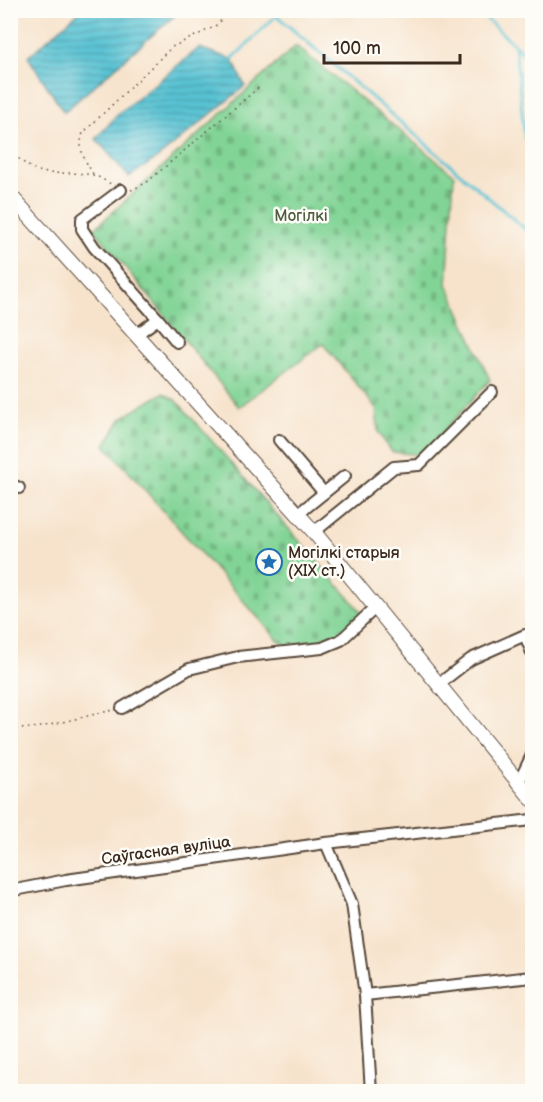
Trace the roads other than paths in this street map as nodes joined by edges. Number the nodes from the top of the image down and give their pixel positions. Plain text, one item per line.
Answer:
1 (121, 189) road end
2 (10, 195) edge
3 (158, 319) junction
4 (136, 335) junction
5 (177, 342) dead end
6 (492, 392) dead end
7 (279, 440) dead end
8 (345, 476) dead end
9 (324, 493) junction
10 (298, 514) junction
11 (314, 532) junction
12 (376, 607) junction
13 (532, 653) edge
14 (439, 684) junction
15 (122, 708) road end
16 (532, 755) edge
17 (519, 782) junction
18 (532, 799) edge
19 (532, 820) edge
20 (326, 843) junction
21 (10, 891) edge
22 (532, 977) edge
23 (364, 995) junction
24 (371, 1092) edge

1 - 3 street
2 - 4 main road
3 - 4 street
3 - 5 street
4 - 10 main road
6 - 11 street
7 - 9 street
8 - 9 street
9 - 10 street
10 - 11 main road
11 - 12 main road
12 - 14 main road
12 - 15 street
13 - 14 street
14 - 17 main road
16 - 17 street
17 - 18 main road
19 - 20 street, Саўгасная вуліца
20 - 21 street, Саўгасная вуліца
20 - 23 street
22 - 23 street
23 - 24 street

